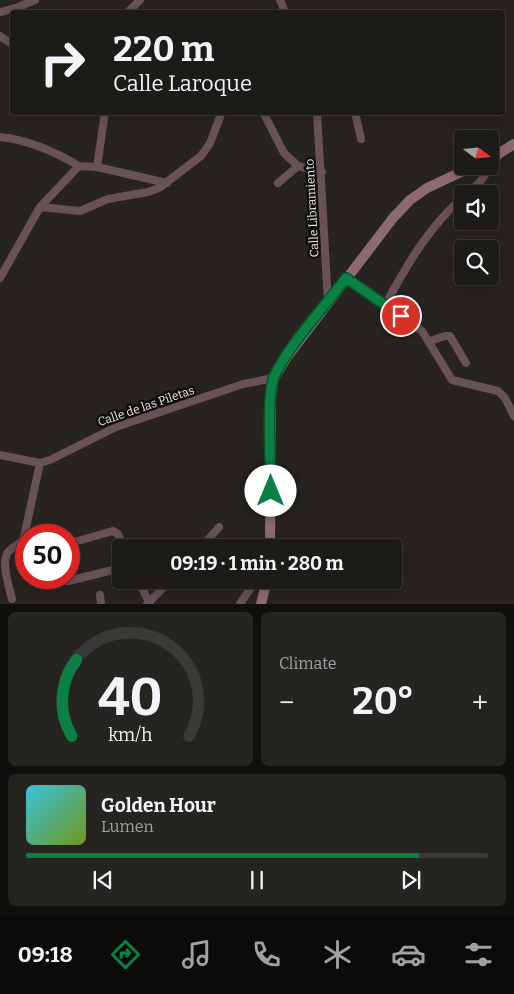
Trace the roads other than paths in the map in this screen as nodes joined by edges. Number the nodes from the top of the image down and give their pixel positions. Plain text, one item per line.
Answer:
1 (35, 0) edge
2 (140, 0) edge
3 (130, 10) edge
4 (0, 12) edge
5 (105, 115) edge
6 (221, 115) edge
7 (264, 115) edge
8 (317, 115) edge
9 (356, 115) edge
10 (0, 137) edge
11 (360, 139) dead end
12 (514, 144) edge
13 (499, 154) edge
14 (79, 166) junction
15 (298, 166) junction
16 (97, 167) junction
17 (322, 172) junction
18 (454, 175) edge
19 (168, 183) junction
20 (278, 183) dead end
21 (454, 206) edge
22 (40, 207) junction
23 (0, 278) edge
24 (346, 278) junction
25 (328, 302) junction
26 (385, 305) junction
27 (430, 341) junction
28 (466, 363) dead end
29 (274, 378) junction
30 (514, 416) edge
31 (0, 455) edge
32 (40, 463) junction
33 (219, 527) dead end
34 (120, 539) edge
35 (209, 539) edge
36 (270, 539) edge
37 (80, 540) edge
38 (112, 570) edge
39 (80, 579) edge
40 (142, 589) edge
41 (162, 589) edge
42 (250, 589) edge
43 (265, 589) edge
44 (100, 594) dead end
45 (12, 599) dead end
46 (101, 604) edge
47 (148, 604) edge
48 (240, 604) edge
49 (261, 604) edge

1 - 4 street
2 - 3 street
5 - 16 street
6 - 19 street
7 - 15 street
8 - 17 street, Calle Libramiento
9 - 11 street
10 - 14 street
12 - 13 main road
14 - 16 street
14 - 22 street
15 - 17 street
15 - 20 street
16 - 19 street
17 - 25 street, Calle Libramiento
18 - 24 main road
19 - 22 street
21 - 26 street
22 - 23 street
24 - 25 main road
24 - 26 street
25 - 29 main road
26 - 27 street
27 - 28 street
27 - 30 street
29 - 32 street, Calle de las Piletas
29 - 36 main road
31 - 32 street
32 - 45 street
33 - 35 street
34 - 37 street
38 - 39 street
40 - 47 street
41 - 47 street
42 - 48 street
43 - 49 main road
44 - 46 street

